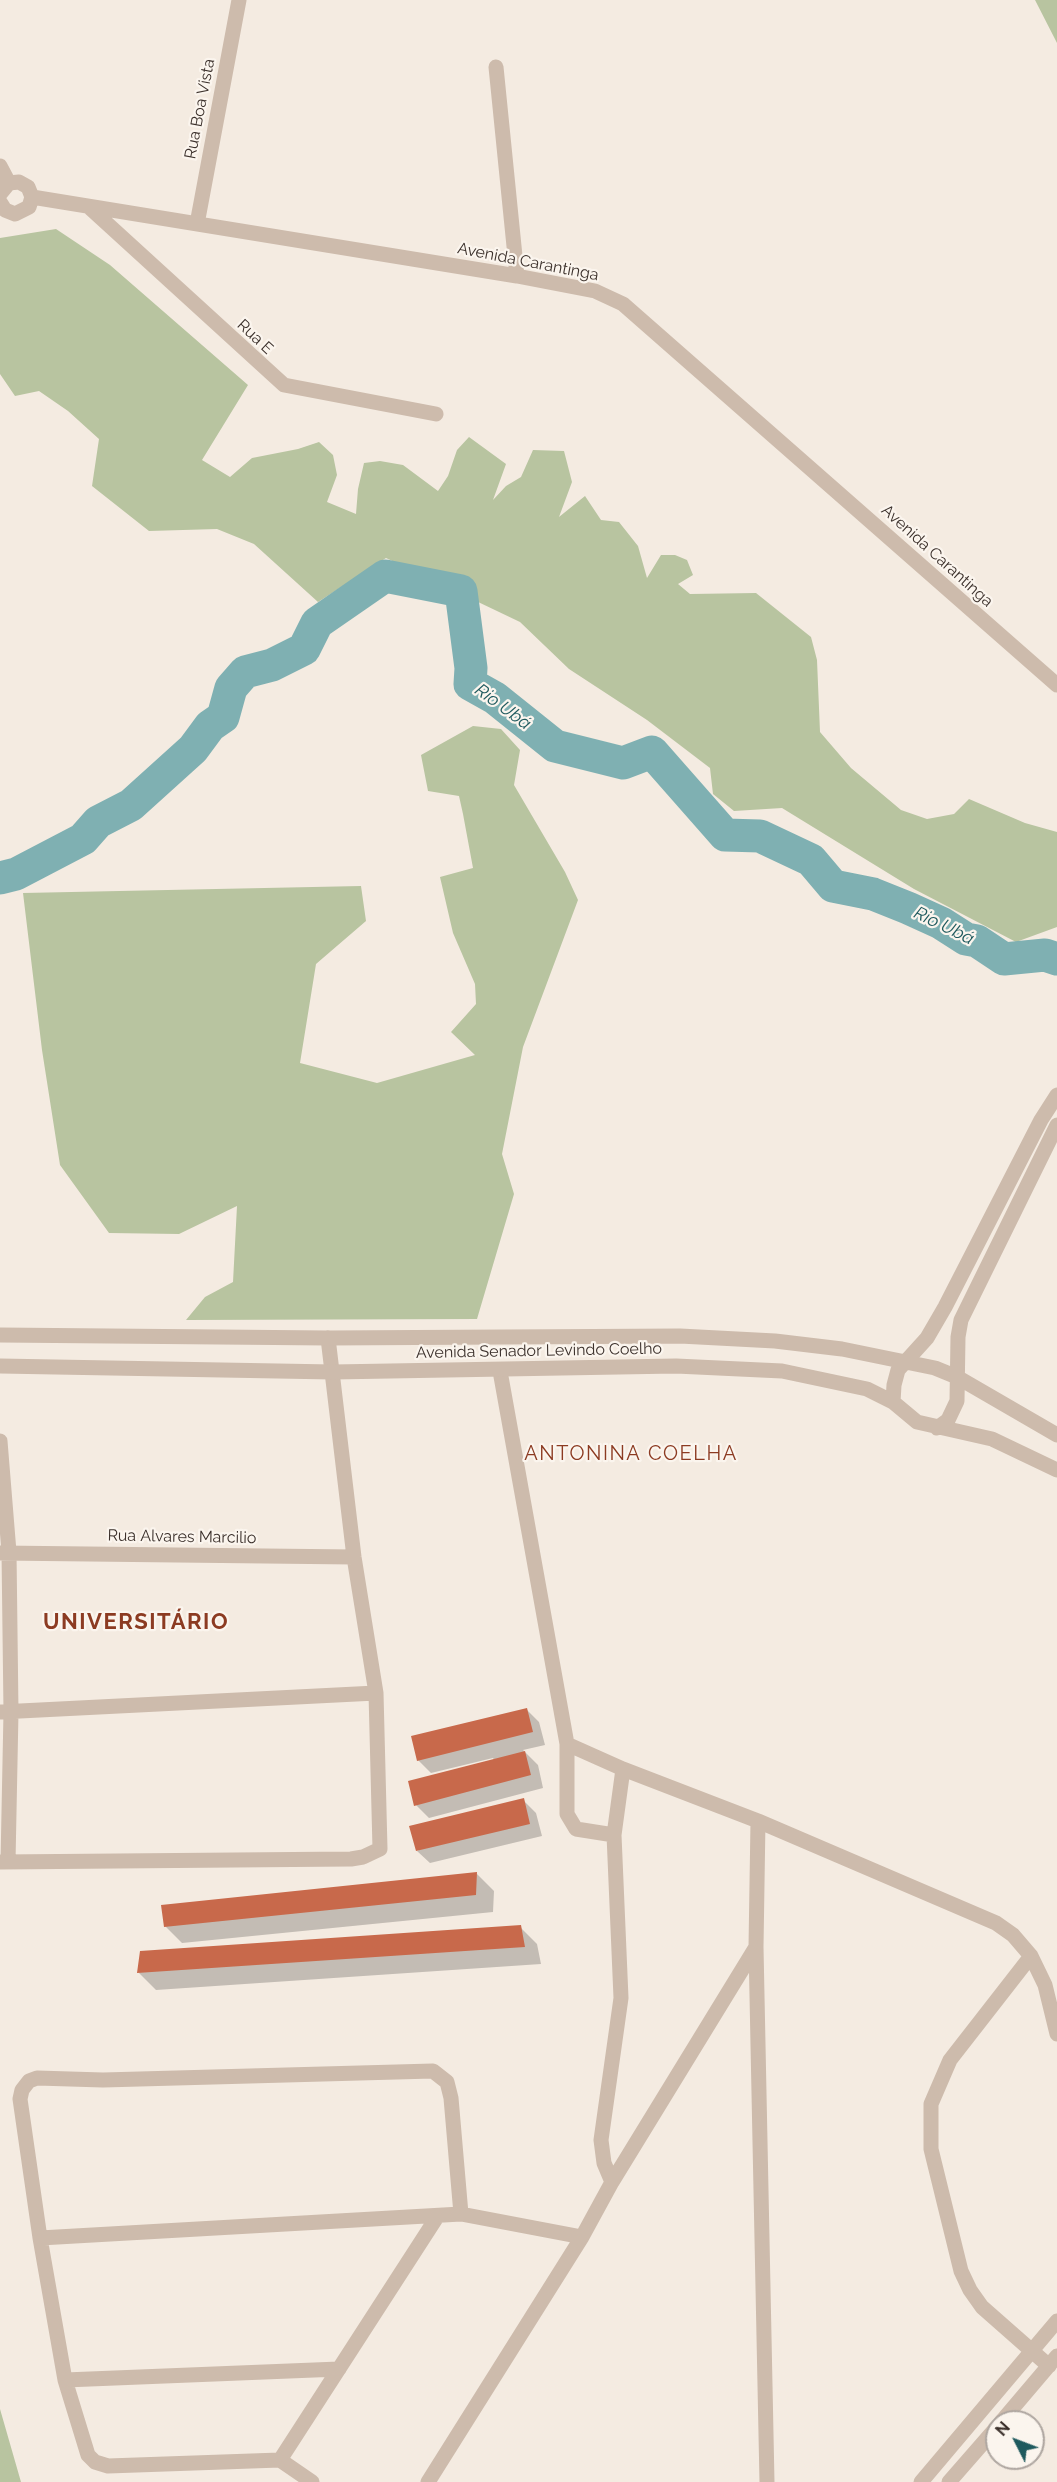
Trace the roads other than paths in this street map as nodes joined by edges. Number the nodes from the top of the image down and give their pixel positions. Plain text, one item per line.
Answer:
1 (239, 0) edge
2 (496, 67) dead end
3 (0, 166) edge
4 (4, 188) edge
5 (32, 197) junction
6 (90, 208) junction
7 (2, 209) edge
8 (197, 224) junction
9 (517, 276) junction
10 (436, 414) dead end
11 (1057, 685) edge
12 (1057, 1095) edge
13 (1057, 1125) edge
14 (0, 1335) edge
15 (328, 1338) junction
16 (906, 1360) junction
17 (0, 1366) edge
18 (500, 1371) junction
19 (333, 1372) junction
20 (957, 1377) junction
21 (893, 1402) junction
22 (937, 1428) junction
23 (1057, 1436) edge
24 (0, 1441) edge
25 (1057, 1470) edge
26 (5, 1553) edge
27 (354, 1557) junction
28 (376, 1693) junction
29 (5, 1712) edge
30 (567, 1744) junction
31 (623, 1769) junction
32 (758, 1821) junction
33 (614, 1835) junction
34 (4, 1862) edge
35 (756, 1947) junction
36 (1031, 1956) junction
37 (1057, 2034) edge
38 (612, 2182) junction
39 (461, 2214) junction
40 (437, 2217) junction
41 (582, 2237) junction
42 (40, 2238) junction
43 (1057, 2320) edge
44 (1033, 2350) junction
45 (1053, 2361) edge
46 (339, 2369) junction
47 (65, 2380) junction
48 (1011, 2410) edge
49 (985, 2441) edge
50 (280, 2460) junction
51 (312, 2482) edge
52 (428, 2482) edge
53 (767, 2482) edge
54 (921, 2482) edge
55 (949, 2482) edge

1 - 8 street, Rua Boa Vista
2 - 9 street
3 - 4 street
4 - 5 street
5 - 6 street, Avenida Carantinga
5 - 7 street
6 - 8 street, Avenida Carantinga
6 - 10 street, Rua E
8 - 9 street, Avenida Carantinga
9 - 11 street, Avenida Carantinga
12 - 16 street
13 - 20 street
14 - 15 street
15 - 16 street
15 - 19 street
16 - 20 street
16 - 21 street
17 - 19 street, Avenida Senador Levindo Coelho
18 - 19 street, Avenida Senador Levindo Coelho
18 - 21 street, Avenida Senador Levindo Coelho
18 - 30 street
19 - 27 street
20 - 22 street
20 - 23 street
21 - 22 street, Avenida Senador Levindo Coelho
22 - 25 street, Avenida Senador Levindo Coelho
24 - 26 street
26 - 27 street, Rua Alvares Marcilio
26 - 29 street
27 - 28 street
28 - 29 street
28 - 34 street
29 - 34 street
30 - 31 street
30 - 33 street
31 - 32 street
31 - 33 street
32 - 35 street
32 - 36 street
33 - 38 street
35 - 38 street
35 - 53 street
36 - 37 street
36 - 44 street
38 - 41 street
39 - 40 street
39 - 41 street
39 - 42 street
40 - 42 street
40 - 46 street
41 - 52 street
42 - 47 street
43 - 44 street
44 - 45 street
44 - 54 street
45 - 48 street
46 - 47 street
46 - 50 street
47 - 50 street
49 - 55 street
50 - 51 street

